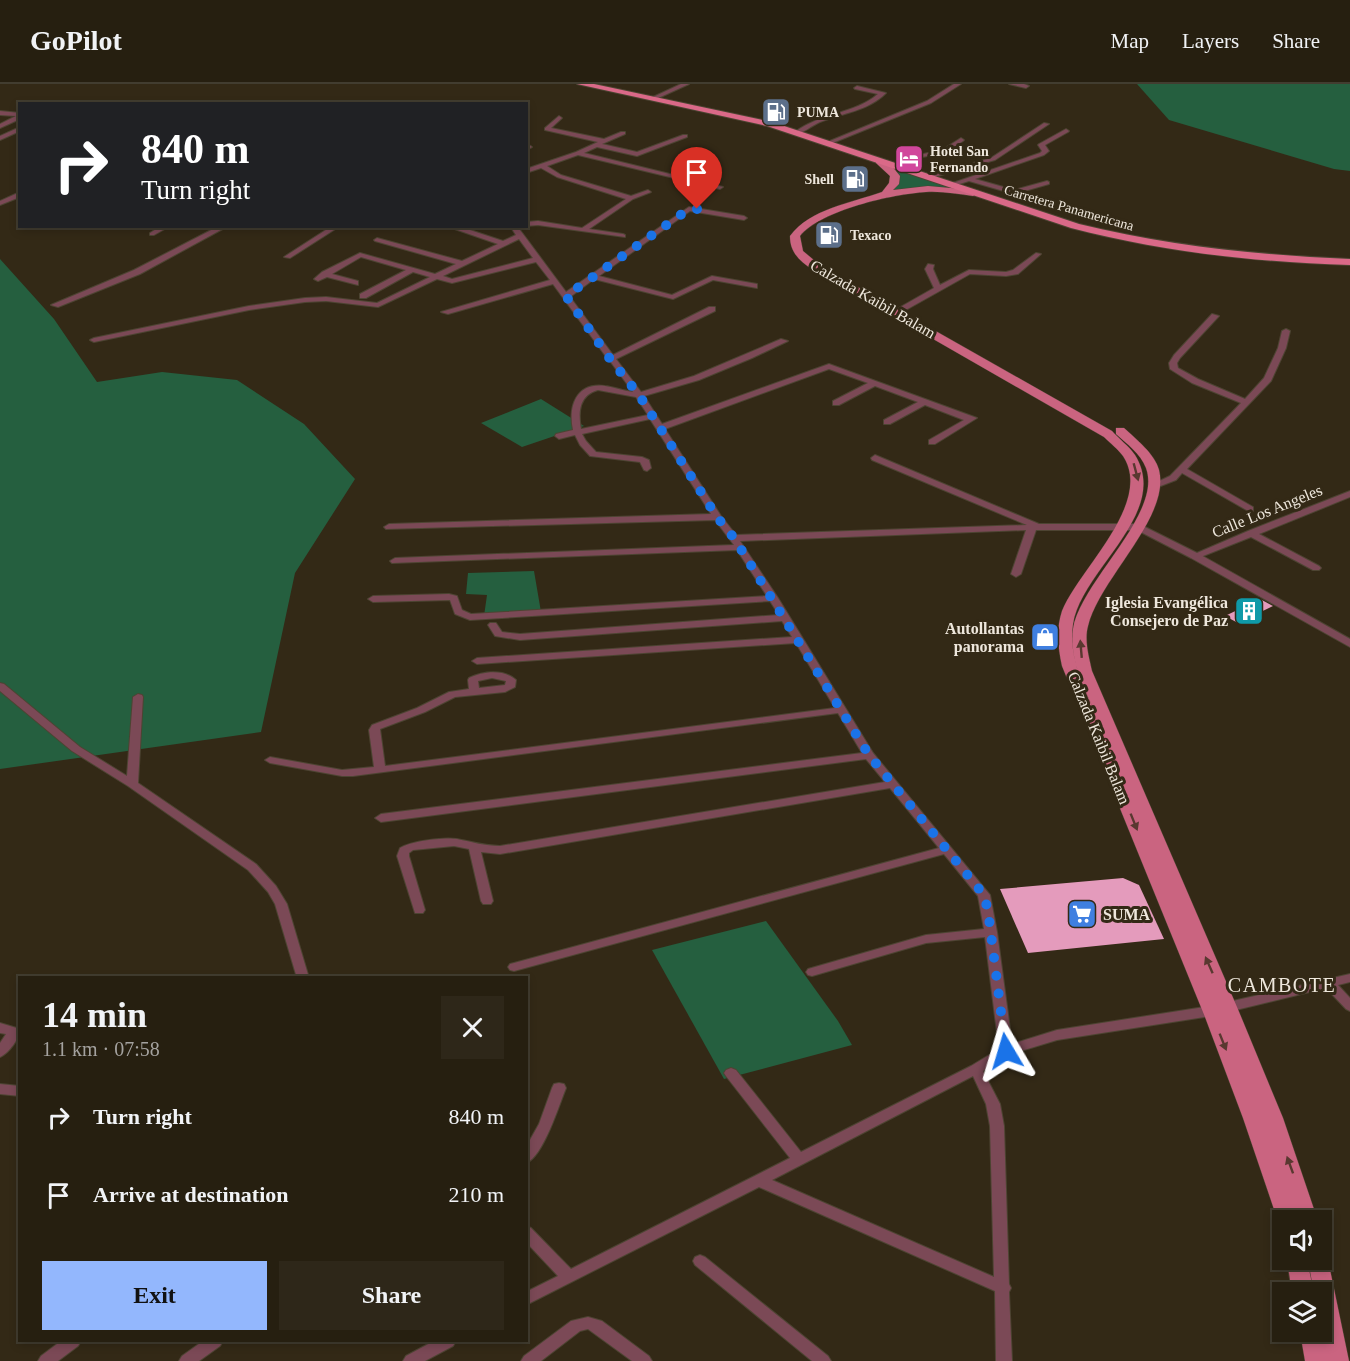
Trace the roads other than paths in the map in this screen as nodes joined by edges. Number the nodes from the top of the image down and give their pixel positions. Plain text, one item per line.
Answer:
1 (581, 84) edge
2 (686, 84) edge
3 (958, 84) edge
4 (1012, 84) edge
5 (1026, 86) dead end
6 (857, 88) dead end
7 (654, 98) junction
8 (0, 113) edge
9 (18, 116) edge
10 (18, 117) edge
11 (559, 118) dead end
12 (1046, 124) dead end
13 (0, 126) edge
14 (18, 130) edge
15 (1066, 131) dead end
16 (623, 133) dead end
17 (797, 133) junction
18 (685, 136) dead end
19 (0, 138) edge
20 (961, 140) dead end
21 (600, 143) junction
22 (828, 143) junction
23 (578, 153) junction
24 (879, 161) junction
25 (542, 166) junction
26 (893, 166) junction
27 (528, 170) edge
28 (927, 177) junction
29 (969, 179) junction
30 (1047, 183) dead end
31 (950, 185) junction
32 (720, 187) dead end
33 (648, 192) dead end
34 (973, 193) junction
35 (885, 194) junction
36 (18, 195) edge
37 (631, 198) junction
38 (0, 203) edge
39 (839, 210) junction
40 (744, 218) dead end
41 (528, 224) edge
42 (163, 228) edge
43 (221, 228) edge
44 (334, 228) edge
45 (455, 228) edge
46 (518, 229) edge
47 (583, 230) junction
48 (152, 234) dead end
49 (623, 237) dead end
50 (377, 240) dead end
51 (503, 243) junction
52 (1038, 254) dead end
53 (288, 257) dead end
54 (540, 260) junction
55 (1350, 262) edge
56 (460, 263) junction
57 (930, 265) dead end
58 (412, 270) junction
59 (326, 274) junction
60 (434, 276) junction
61 (594, 277) junction
62 (318, 279) dead end
63 (555, 280) junction
64 (355, 283) dead end
65 (754, 286) dead end
66 (938, 289) junction
67 (363, 296) dead end
68 (566, 296) junction
69 (55, 304) dead end
70 (712, 309) dead end
71 (901, 309) junction
72 (445, 312) dead end
73 (1215, 316) dead end
74 (1286, 330) dead end
75 (94, 340) dead end
76 (784, 342) dead end
77 (610, 359) junction
78 (875, 383) junction
79 (639, 395) junction
80 (925, 402) junction
81 (1245, 402) junction
82 (836, 403) dead end
83 (653, 416) junction
84 (887, 422) dead end
85 (661, 428) junction
86 (578, 432) junction
87 (559, 436) dead end
88 (932, 442) dead end
89 (875, 458) dead end
90 (647, 468) dead end
91 (1181, 469) junction
92 (1155, 485) junction
93 (1350, 494) edge
94 (1250, 510) dead end
95 (717, 517) junction
96 (389, 527) dead end
97 (1036, 527) junction
98 (1122, 527) junction
99 (1139, 527) junction
100 (1251, 533) junction
101 (737, 542) junction
102 (1196, 556) junction
103 (395, 561) dead end
104 (1316, 568) dead end
105 (1016, 574) dead end
106 (773, 598) junction
107 (373, 599) dead end
108 (784, 618) junction
109 (493, 625) dead end
110 (798, 639) junction
111 (1350, 644) edge
112 (477, 661) dead end
113 (0, 686) edge
114 (474, 691) dead end
115 (138, 697) dead end
116 (840, 710) junction
117 (869, 755) junction
118 (270, 759) dead end
119 (380, 770) junction
120 (132, 784) junction
121 (891, 784) junction
122 (381, 818) dead end
123 (474, 847) junction
124 (947, 850) junction
125 (487, 901) dead end
126 (419, 910) dead end
127 (991, 932) junction
128 (514, 967) dead end
129 (812, 972) dead end
130 (302, 976) edge
131 (1350, 978) edge
132 (1329, 983) junction
133 (1350, 1006) edge
134 (1228, 1007) junction
135 (1211, 1011) junction
136 (0, 1028) edge
137 (18, 1030) edge
138 (1006, 1051) junction
139 (0, 1052) edge
140 (976, 1070) junction
141 (731, 1073) dead end
142 (558, 1088) dead end
143 (0, 1089) edge
144 (18, 1091) edge
145 (528, 1156) edge
146 (800, 1160) junction
147 (760, 1181) junction
148 (1284, 1210) edge
149 (1304, 1210) edge
150 (528, 1234) edge
151 (700, 1261) dead end
152 (1320, 1270) edge
153 (568, 1276) junction
154 (1004, 1288) junction
155 (528, 1298) edge
156 (71, 1342) edge
157 (214, 1342) edge
158 (446, 1342) edge
159 (1313, 1342) edge
160 (46, 1361) edge
161 (187, 1361) edge
162 (411, 1361) edge
163 (529, 1361) edge
164 (644, 1361) edge
165 (823, 1361) edge
166 (1004, 1361) edge
167 (1316, 1361) edge
168 (1338, 1361) edge

1 - 7 highway, Carretera Panamericana
2 - 7 street
3 - 22 street
4 - 5 street
6 - 17 street
7 - 17 highway, Carretera Panamericana
8 - 9 street
10 - 13 street
11 - 21 street
12 - 28 street
14 - 19 street
15 - 29 street
16 - 21 street
17 - 22 highway, Carretera Panamericana
18 - 21 street
20 - 26 street
21 - 23 street
22 - 24 highway, Carretera Panamericana
23 - 25 street
23 - 32 street
24 - 26 highway, Carretera Panamericana
24 - 35 main road
25 - 27 street
25 - 37 street
26 - 28 highway, Carretera Panamericana
28 - 31 highway, Carretera Panamericana
29 - 30 street
29 - 31 street
31 - 34 highway, Carretera Panamericana
33 - 37 street
34 - 35 main road, Calzada Kaibil Balam
34 - 55 highway, Carretera Panamericana
35 - 39 main road, Calzada Kaibil Balam
36 - 38 street
37 - 47 street
39 - 71 main road, Calzada Kaibil Balam
39 -> 98 main road, Calzada Kaibil Balam
40 - 61 street
41 - 47 street
42 - 48 street
43 - 69 street
44 - 53 street
45 - 51 street
46 - 51 street
46 - 54 street
47 - 49 street
50 - 56 street
51 - 56 street
52 - 66 street
54 - 60 street
54 - 63 street
56 - 60 street
57 - 66 street
58 - 59 street
58 - 60 street
58 - 67 street
59 - 62 street
59 - 64 street
60 - 75 street
61 - 65 street
61 - 68 street
63 - 68 street
63 - 72 street
66 - 71 street
68 - 77 street
70 - 77 street
71 - 92 main road, Calzada Kaibil Balam
73 - 81 street
74 - 81 street
76 - 79 street
77 - 79 street
78 - 80 street
78 - 82 street
78 - 85 street
79 - 83 street
79 - 86 street
80 - 84 street
80 - 88 street
81 - 91 street
83 - 85 street
83 - 86 street
85 - 95 street
86 - 87 street
86 - 90 street
89 - 97 street
91 - 92 street
91 - 94 street
92 - 99 main road, Calzada Kaibil Balam
93 - 100 street, Calle Los Angeles
95 - 96 street
95 - 101 street
97 - 98 street
97 - 101 street
97 - 105 street
98 - 99 street
98 -> 135 main road, Calzada Kaibil Balam
99 - 102 street
134 -> 99 main road, Calzada Kaibil Balam
100 - 102 street, Calle Los Angeles
100 - 104 street
101 - 103 street
101 - 106 street
102 - 111 street
106 - 107 street
106 - 108 street
108 - 109 street
108 - 110 street
110 - 112 street
110 - 116 street
113 - 120 street
114 - 119 street
115 - 120 street
116 - 117 street
116 - 119 street
117 - 121 street
117 - 122 street
118 - 119 street
120 - 130 street
121 - 123 street
121 - 124 street
123 - 125 street
123 - 126 street
124 - 127 street
124 - 128 street
127 - 129 street
127 - 138 street
131 - 132 street
132 - 133 street
132 - 134 street
134 - 135 street
149 -> 134 main road, Calzada Kaibil Balam
135 - 138 street
135 -> 148 main road, Calzada Kaibil Balam
136 - 137 street
137 - 139 street
138 - 140 street
140 - 146 street
140 - 154 street
141 - 146 street
142 - 145 street
143 - 144 street
146 - 147 street
147 - 153 street
147 - 154 street
150 - 153 street
151 - 165 street
152 - 168 main road
153 - 155 street
154 - 166 street
156 - 160 street
157 - 161 street
158 - 162 street
159 - 167 main road
163 - 164 street

